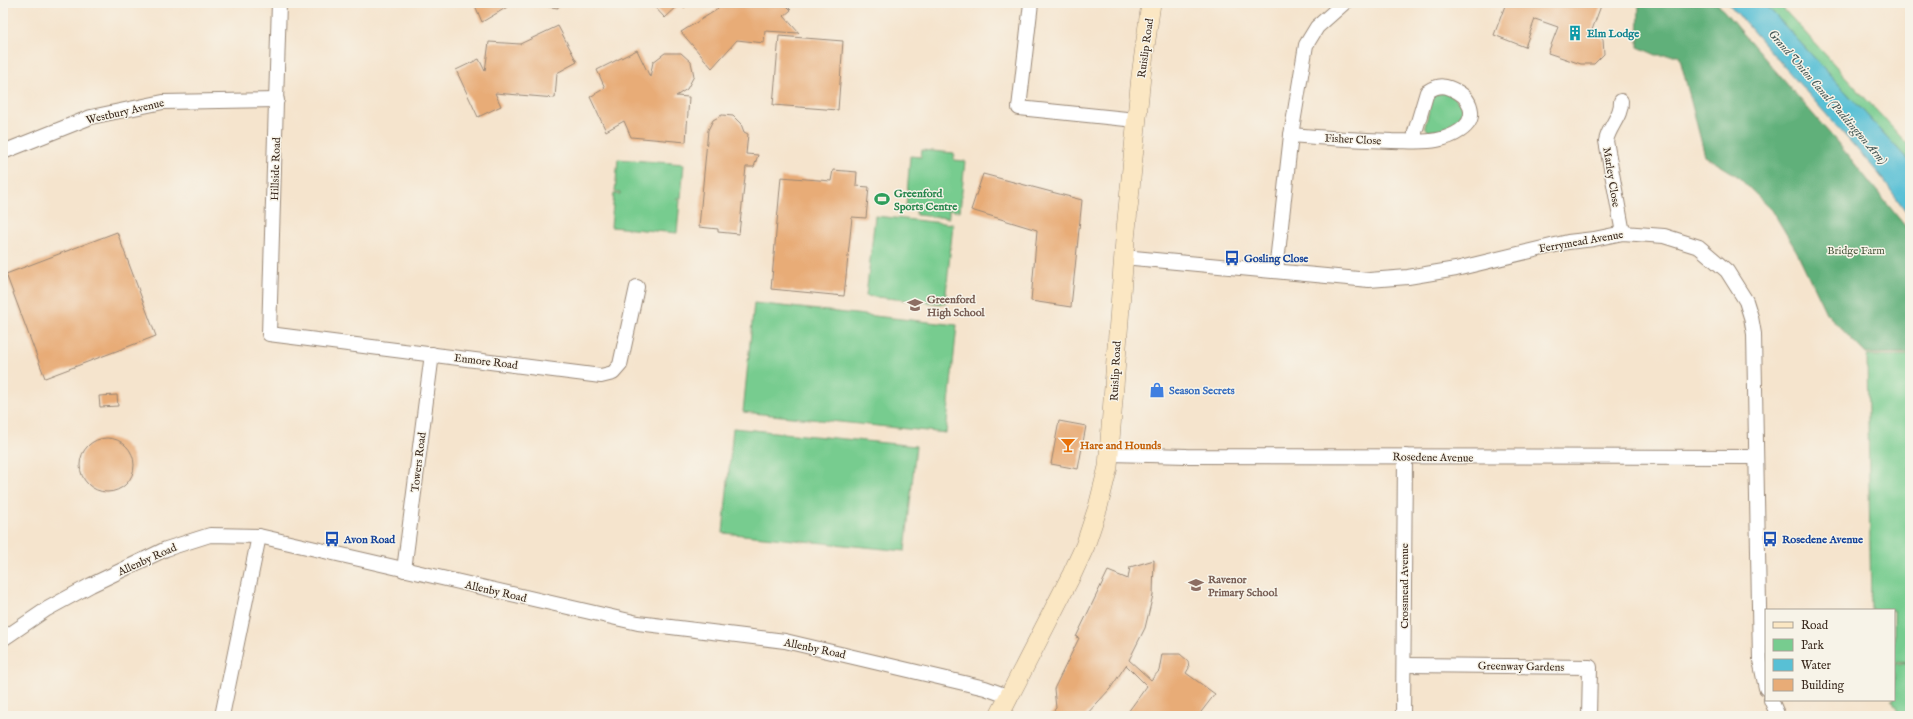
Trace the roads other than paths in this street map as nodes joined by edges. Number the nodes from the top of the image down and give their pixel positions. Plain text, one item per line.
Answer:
1 (279, 3) edge
2 (1031, 3) edge
3 (1151, 3) edge
4 (1344, 3) edge
5 (277, 100) junction
6 (1621, 101) dead end
7 (1136, 120) junction
8 (1291, 136) junction
9 (1415, 141) junction
10 (3, 152) edge
11 (1623, 233) junction
12 (1123, 257) junction
13 (1276, 271) junction
14 (637, 287) dead end
15 (269, 334) joint
16 (432, 354) junction
17 (1110, 454) junction
18 (1405, 456) junction
19 (1756, 457) junction
20 (259, 536) junction
21 (404, 570) junction
22 (3, 639) edge
23 (1404, 665) junction
24 (1765, 683) edge
25 (1010, 697) junction
26 (1771, 701) edge
27 (222, 716) edge
28 (999, 716) edge
29 (1403, 716) edge
30 (1589, 716) edge
31 (1778, 716) edge

1 - 5 street, Hillside Road
2 - 7 street
3 - 7 main road, Ruislip Road
4 - 8 street
5 - 10 street, Westbury Avenue
5 - 15 street, Hillside Road
6 - 11 street, Marley Close
7 - 12 main road, Ruislip Road
8 - 9 street, Fisher Close
8 - 13 street
9 - 9 street, Fisher Close
11 - 13 street, Ferrymead Avenue
11 - 19 street, Ferrymead Avenue
12 - 13 street, Ferrymead Avenue
12 - 17 main road, Ruislip Road
14 - 16 street, Enmore Road
15 - 16 street, Enmore Road
16 - 21 street, Towers Road
17 - 18 street, Rosedene Avenue
17 - 25 main road, Ruislip Road
18 - 19 street, Rosedene Avenue
18 - 23 street, Crossmead Avenue
19 - 24 street, Ferrymead Avenue
20 - 21 street, Allenby Road
20 - 22 street, Allenby Road
20 - 27 street
21 - 25 street, Allenby Road
23 - 29 street, Crossmead Avenue
23 - 30 street, Greenway Gardens
25 - 28 main road, Ruislip Road
26 - 31 street

